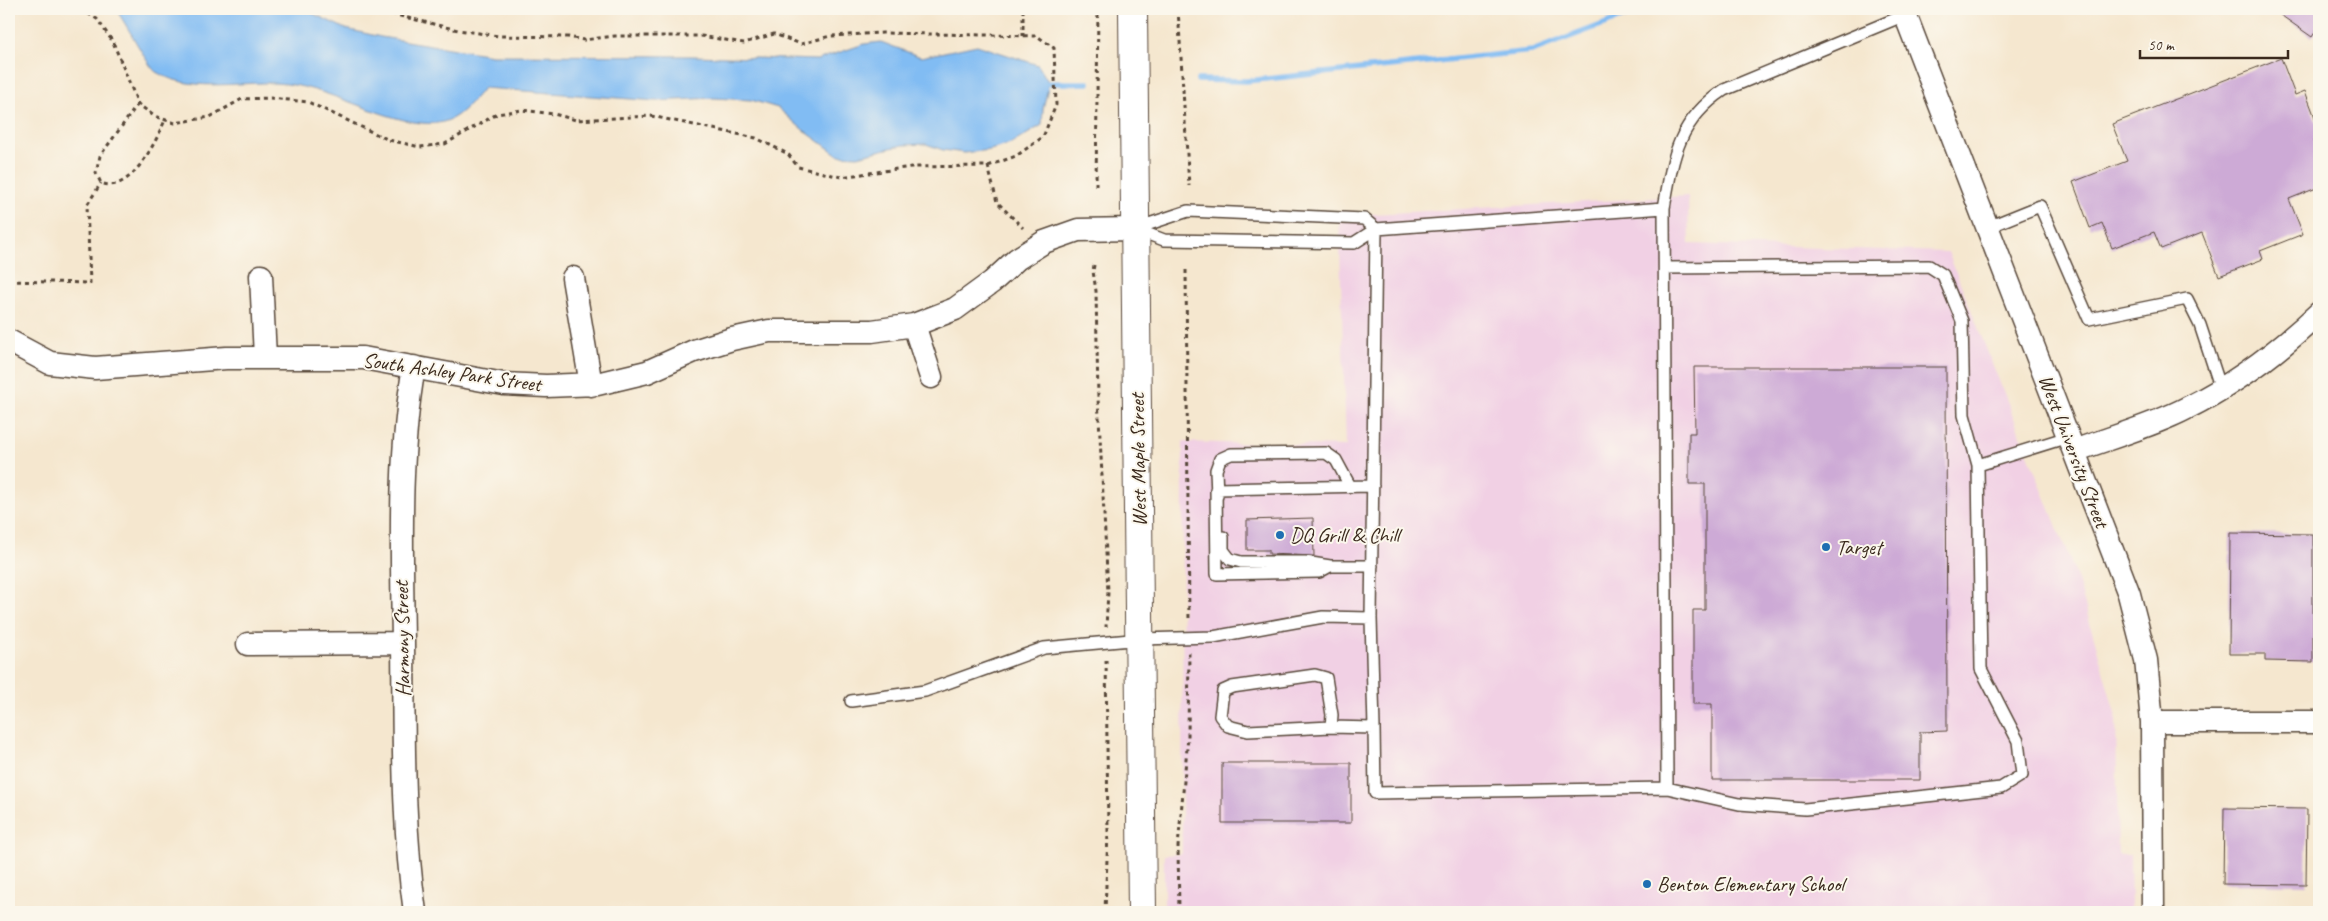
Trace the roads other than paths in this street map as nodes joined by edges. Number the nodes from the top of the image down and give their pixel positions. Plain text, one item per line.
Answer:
1 (1133, 9) edge
2 (1904, 12) edge
3 (1664, 208) junction
4 (1376, 228) junction
5 (1988, 228) junction
6 (1134, 229) junction
7 (1665, 268) junction
8 (261, 276) dead end
9 (573, 278) dead end
10 (2319, 313) edge
11 (914, 325) junction
12 (9, 341) edge
13 (265, 357) junction
14 (414, 367) junction
15 (931, 377) dead end
16 (591, 385) junction
17 (2221, 389) junction
18 (2071, 444) junction
19 (1978, 464) junction
20 (1350, 486) junction
21 (1372, 486) junction
22 (1216, 489) junction
23 (1330, 566) junction
24 (1372, 566) junction
25 (1371, 618) junction
26 (1141, 639) junction
27 (403, 643) junction
28 (248, 644) dead end
29 (851, 701) dead end
30 (2152, 722) junction
31 (2319, 722) edge
32 (1330, 728) junction
33 (1374, 728) junction
34 (1667, 788) junction
35 (415, 912) edge
36 (1142, 912) edge
37 (2154, 912) edge

1 - 6 main road, West Maple Street
2 - 3 lane
2 - 5 street, West University Street
3 - 4 lane
3 - 7 lane
4 - 6 lane
4 - 6 lane
4 - 21 lane
5 - 17 lane
5 - 18 street, West University Street
6 - 11 street, South Ashley Park Street
6 - 26 main road, West Maple Street
7 - 19 lane
7 - 34 lane
8 - 13 street
9 - 16 street
10 - 17 street
11 - 15 street
11 - 16 street, South Ashley Park Street
12 - 13 street, South Ashley Park Street
13 - 14 street, South Ashley Park Street
14 - 16 street, South Ashley Park Street
14 - 27 street, Harmony Street
17 - 18 street
18 - 19 lane
18 - 30 street, West University Street
19 - 34 lane
20 - 21 lane
20 - 22 lane
20 - 22 lane
21 - 24 lane
22 - 23 lane
22 - 23 lane
23 - 24 lane
24 - 25 lane
25 - 26 lane
25 - 33 lane
26 - 29 lane
26 - 36 main road, West Maple Street
27 - 28 street
27 - 35 street, Harmony Street
30 - 31 street
30 - 37 street, West University Street
32 - 32 lane
32 - 33 lane
33 - 34 lane

